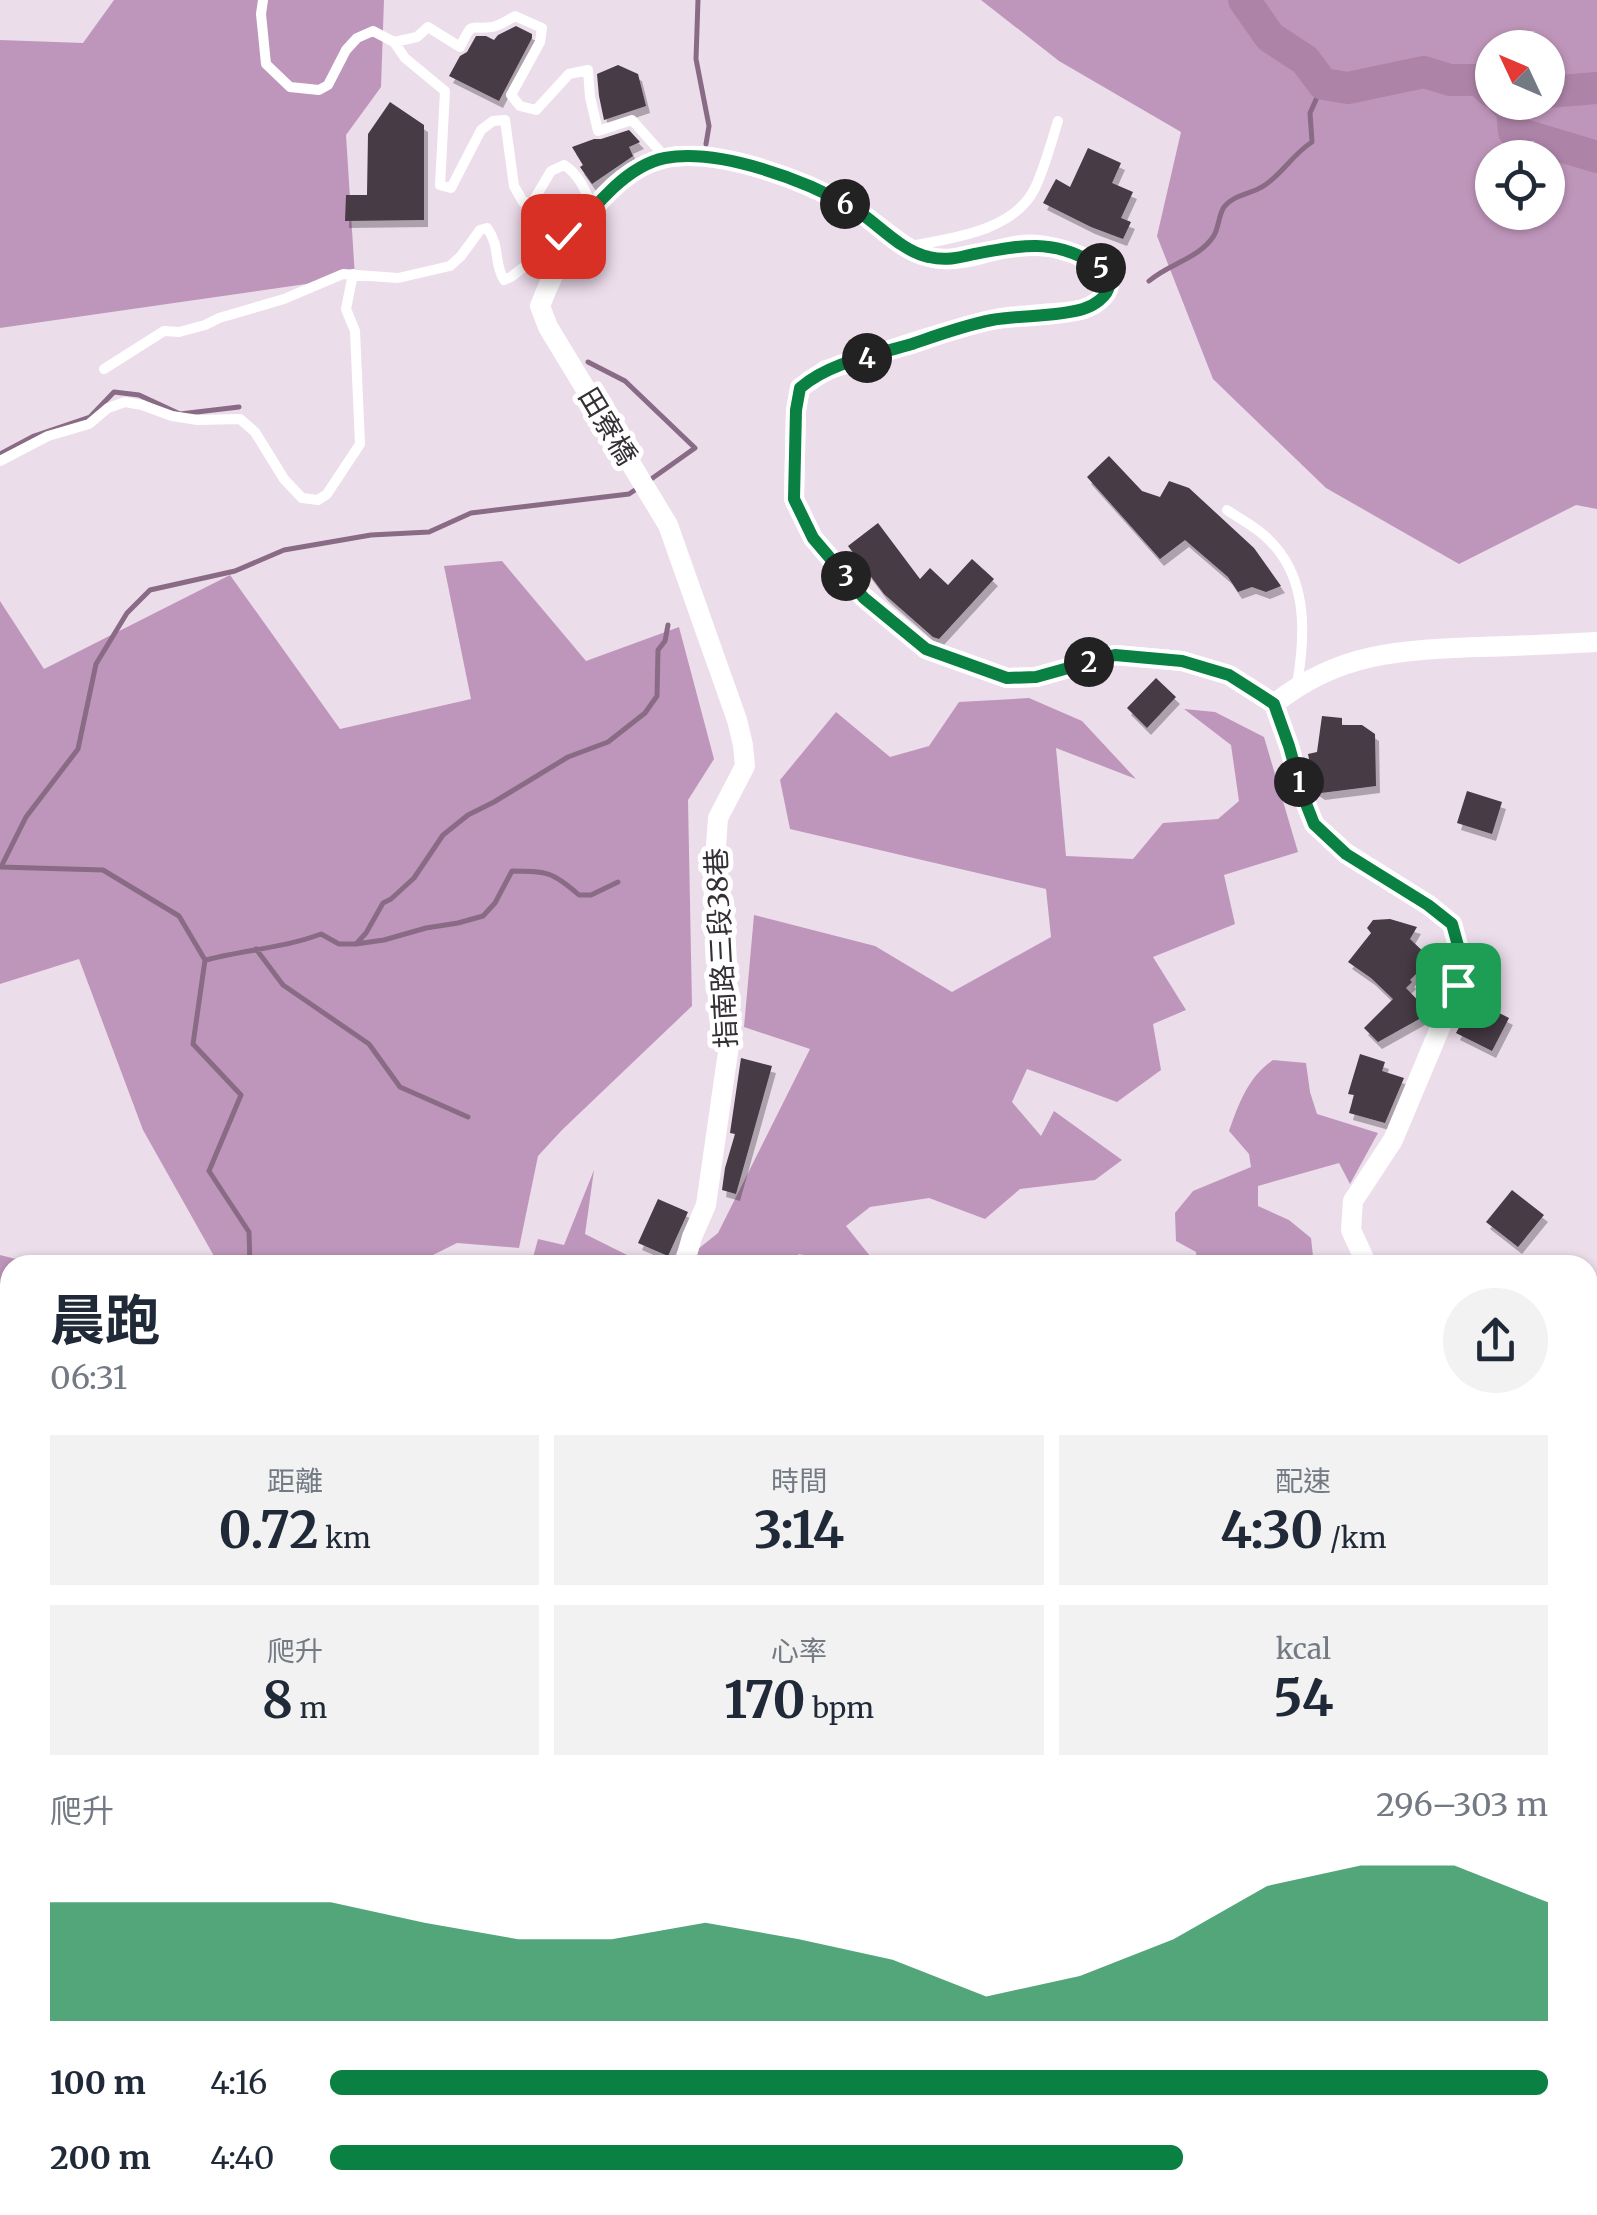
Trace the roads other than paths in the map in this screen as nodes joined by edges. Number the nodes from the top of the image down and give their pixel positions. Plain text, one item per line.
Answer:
1 (263, 0) edge
2 (394, 42) junction
3 (1058, 121) dead end
4 (665, 158) junction
5 (593, 210) junction
6 (575, 235) junction
7 (905, 246) junction
8 (352, 274) junction
9 (104, 369) dead end
10 (0, 461) edge
11 (1227, 510) dead end
12 (668, 525) joint
13 (1597, 642) edge
14 (1297, 685) junction
15 (1274, 704) junction
16 (687, 1255) edge
17 (1362, 1255) edge

1 - 2 lane
2 - 4 lane
2 - 5 lane
3 - 7 lane
4 - 5 street
4 - 7 street
5 - 6 street
6 - 8 lane
6 - 12 street, 田寮橋
7 - 15 street
8 - 9 lane
8 - 10 lane
11 - 14 lane
12 - 16 street, 指南路三段38巷
13 - 14 street
14 - 15 street
15 - 17 street

